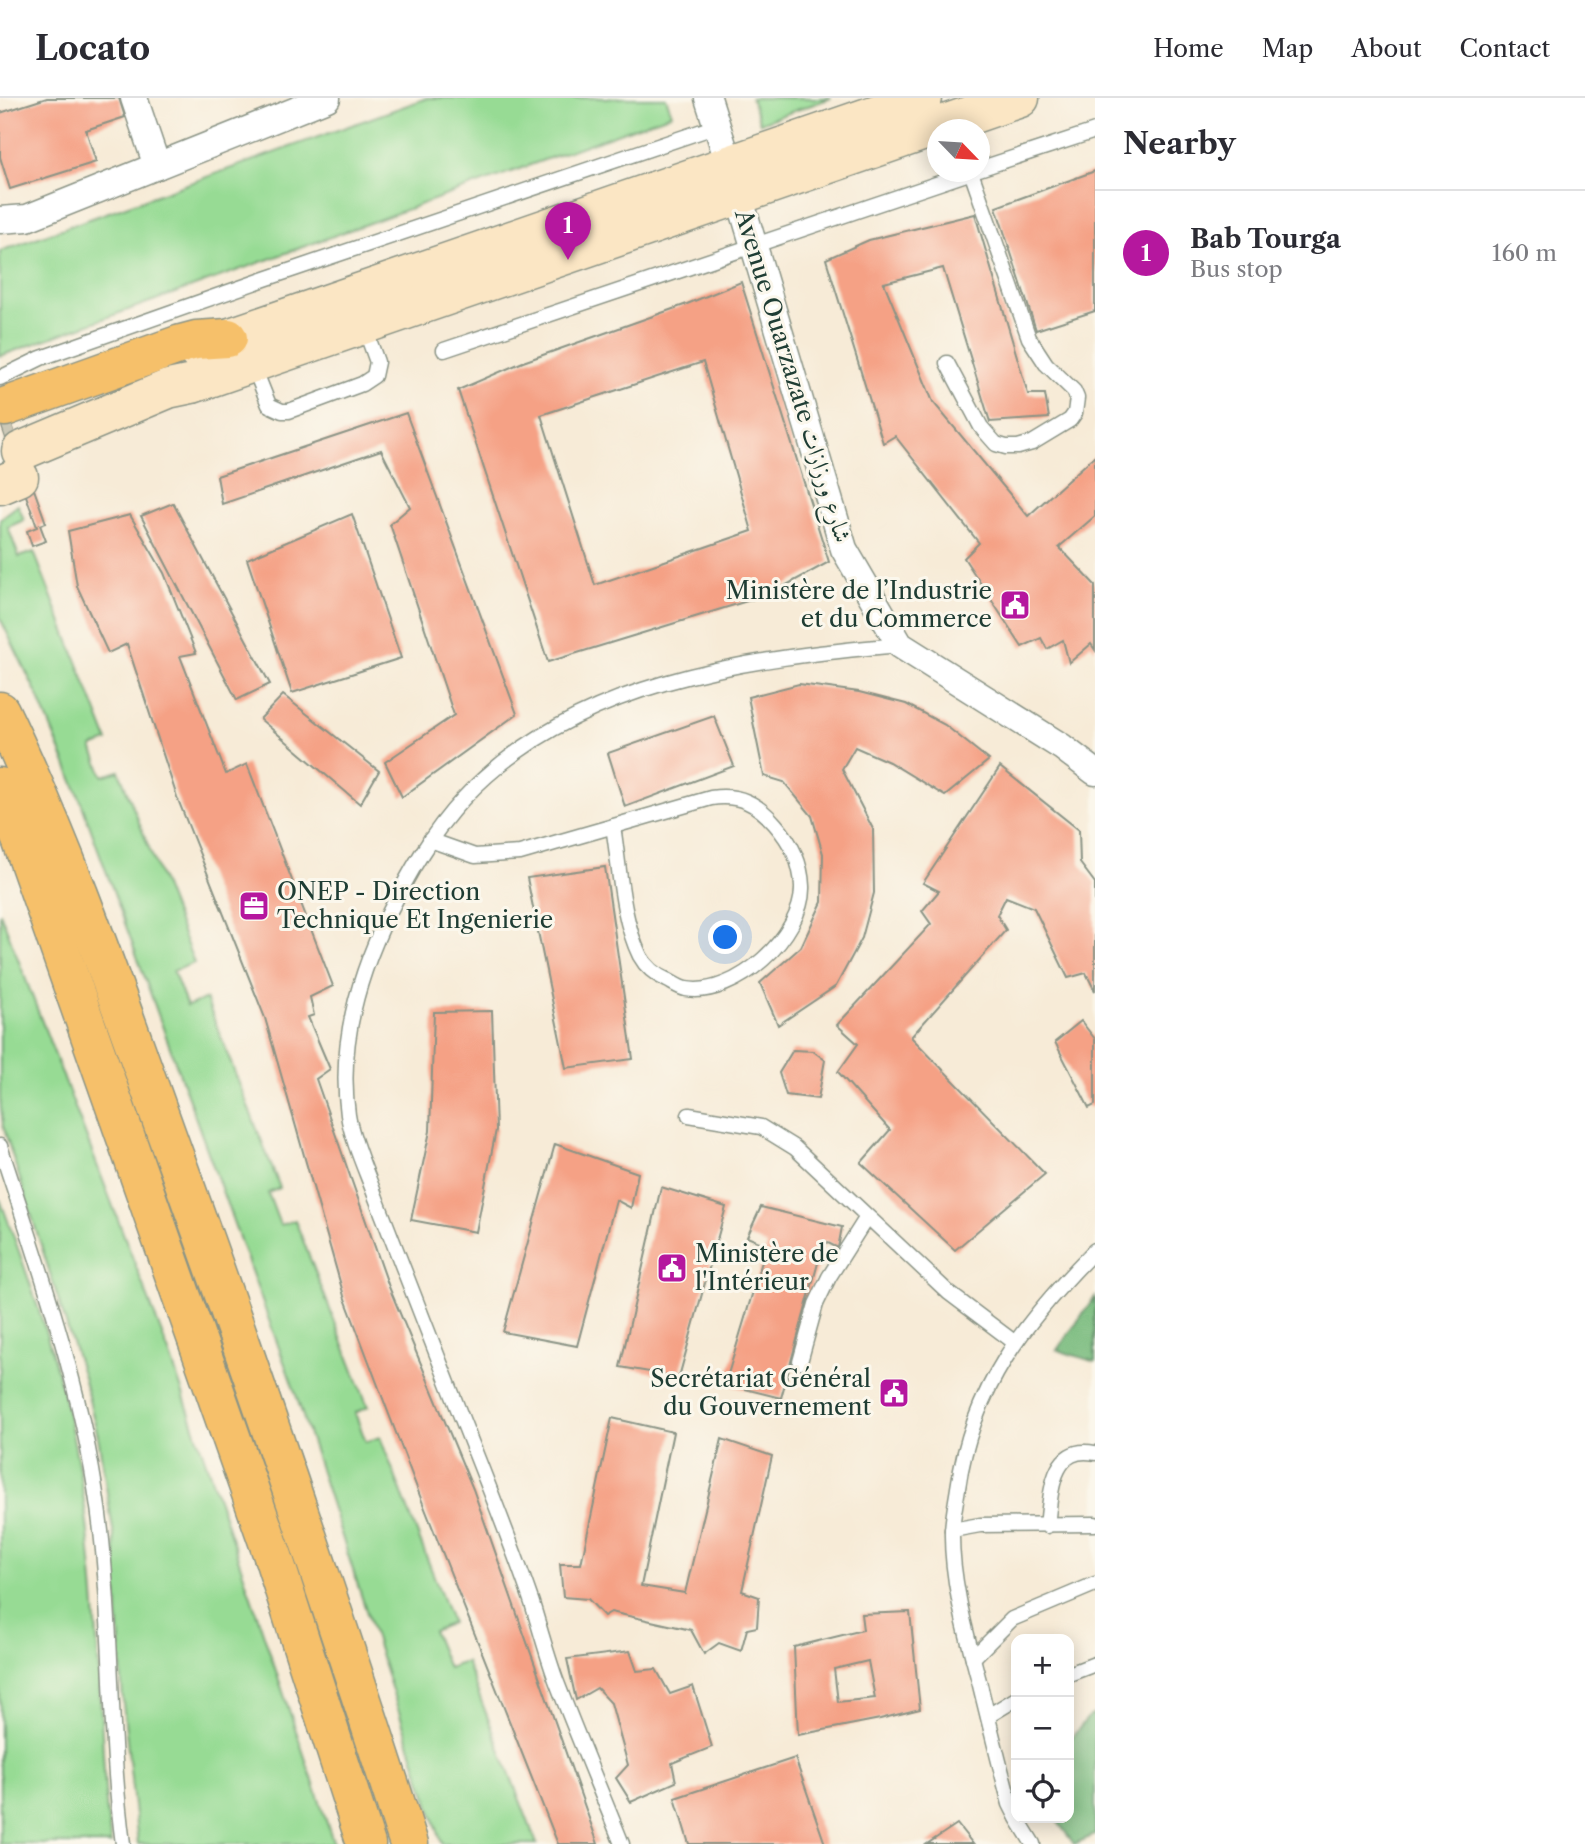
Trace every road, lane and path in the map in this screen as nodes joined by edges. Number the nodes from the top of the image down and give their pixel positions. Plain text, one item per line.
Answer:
1 (134, 98) edge
2 (327, 98) edge
3 (708, 98) edge
4 (1020, 98) edge
5 (943, 116) edge
6 (717, 125) junction
7 (1095, 131) edge
8 (990, 165) edge
9 (157, 166) junction
10 (734, 180) junction
11 (942, 182) edge
12 (974, 182) edge
13 (0, 220) edge
14 (755, 246) junction
15 (363, 325) junction
16 (240, 351) junction
17 (444, 351) dead end
18 (947, 363) dead end
19 (9, 443) edge
20 (900, 645) junction
21 (0, 711) edge
22 (1095, 772) edge
23 (0, 787) edge
24 (613, 827) junction
25 (430, 840) junction
26 (689, 1115) dead end
27 (0, 1146) edge
28 (867, 1217) junction
29 (1095, 1250) edge
30 (1014, 1342) junction
31 (800, 1362) dead end
32 (1095, 1453) edge
33 (1095, 1524) edge
34 (1047, 1525) junction
35 (952, 1530) junction
36 (1095, 1584) edge
37 (973, 1658) junction
38 (1095, 1664) edge
39 (1074, 1672) edge
40 (1011, 1702) edge
41 (988, 1716) junction
42 (1011, 1806) edge
43 (1021, 1823) edge
44 (123, 1844) edge
45 (366, 1844) edge
46 (409, 1844) edge
47 (622, 1844) edge
48 (1033, 1844) edge

1 - 9 street
2 - 9 street
3 - 6 street, Avenue Ouarzazate شارع ورزازات
4 - 5 main road
5 - 10 main road
6 - 10 street, Avenue Ouarzazate شارع ورزازات
6 - 19 lane
7 - 8 lane
9 - 13 street
10 - 14 street, Avenue Ouarzazate شارع ورزازات
10 - 15 main road
10 - 16 main road
11 - 14 lane
12 - 18 lane
14 - 17 lane
14 - 20 street, Avenue Ouarzazate شارع ورزازات
15 - 16 main road
15 - 16 lane
16 - 19 main road
16 - 19 main road
20 - 22 street, Avenue Ouarzazate شارع ورزازات
20 - 25 lane
21 - 46 main road
23 - 45 main road
24 - 24 lane
24 - 25 lane
25 - 47 lane
26 - 28 lane
27 - 44 lane
28 - 30 lane
28 - 31 lane
29 - 30 lane
30 - 35 lane
32 - 34 lane
33 - 34 lane
34 - 35 lane
35 - 37 lane
36 - 37 lane
37 - 41 lane
38 - 39 lane
40 - 41 lane
41 - 42 lane
43 - 48 lane

